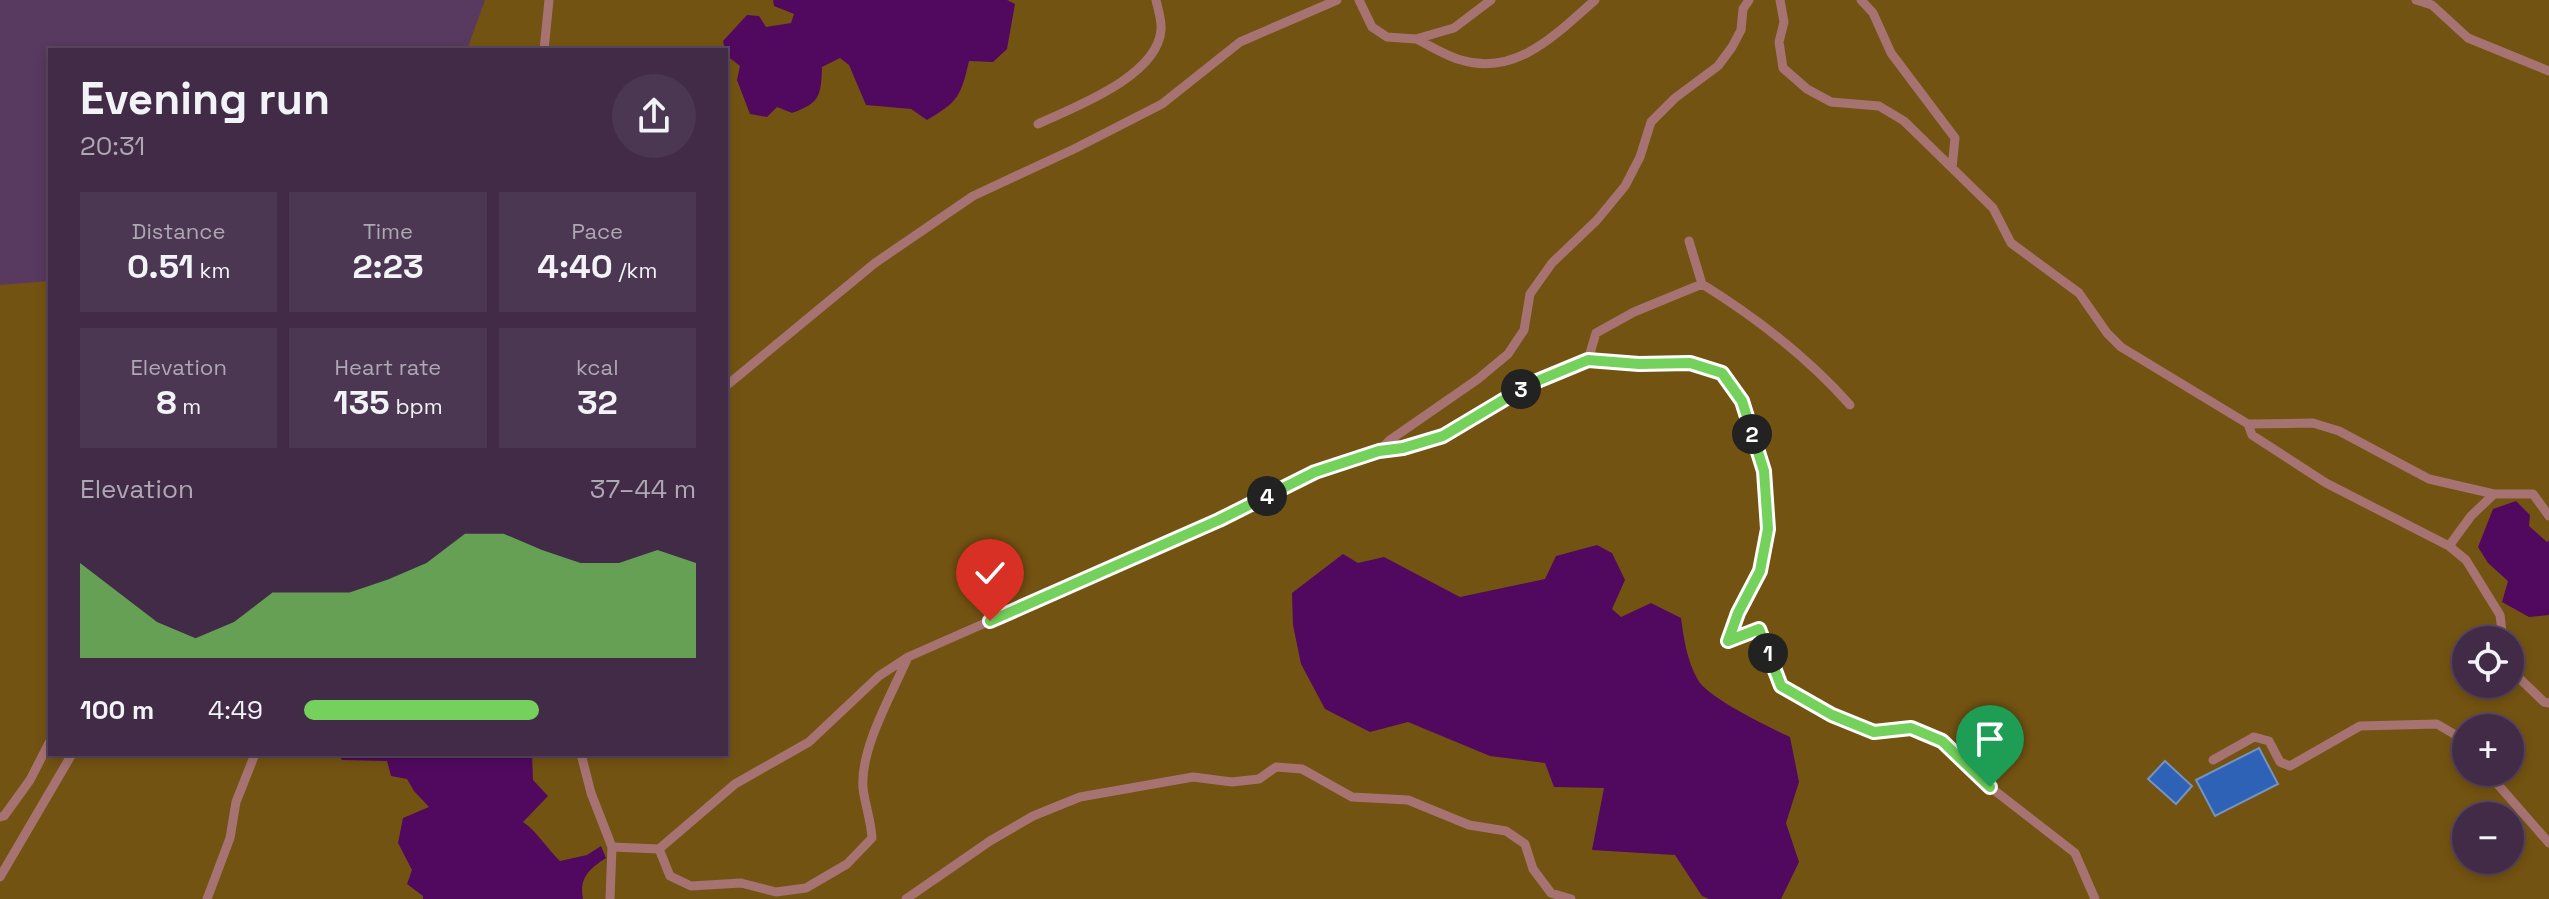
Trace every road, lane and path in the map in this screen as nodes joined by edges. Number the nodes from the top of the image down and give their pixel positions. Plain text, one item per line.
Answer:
1 (549, 0) edge
2 (1156, 0) edge
3 (1337, 0) edge
4 (1359, 0) edge
5 (1595, 0) edge
6 (1749, 0) edge
7 (1780, 0) edge
8 (1861, 0) edge
9 (2416, 0) edge
10 (1485, 2) edge
11 (1416, 39) junction
12 (544, 48) edge
13 (2549, 71) edge
14 (1038, 124) dead end
15 (1952, 168) junction
16 (1689, 241) dead end
17 (1702, 284) junction
18 (1588, 360) junction
19 (728, 384) edge
20 (1850, 405) dead end
21 (2248, 424) junction
22 (1379, 451) junction
23 (2494, 494) junction
24 (2549, 516) edge
25 (2449, 546) junction
26 (2501, 626) edge
27 (908, 657) junction
28 (2524, 683) edge
29 (2549, 703) edge
30 (2452, 733) edge
31 (48, 745) edge
32 (71, 756) edge
33 (254, 756) edge
34 (582, 756) edge
35 (2213, 760) dead end
36 (2499, 786) edge
37 (0, 817) edge
38 (2549, 843) edge
39 (612, 847) junction
40 (659, 849) junction
41 (0, 877) edge
42 (207, 899) edge
43 (610, 899) edge
44 (906, 899) edge
45 (1571, 899) edge
46 (2095, 899) edge

1 - 12 lane
2 - 14 lane
3 - 19 lane
4 - 11 lane
5 - 11 lane
6 - 22 lane
7 - 15 lane
8 - 15 lane
9 - 13 lane
10 - 11 lane
15 - 21 lane
16 - 17 lane
17 - 18 lane
17 - 20 lane
18 - 22 lane
18 - 46 lane
21 - 23 lane
21 - 25 lane
22 - 27 lane
23 - 24 lane
23 - 25 lane
25 - 26 lane
27 - 40 lane
27 - 40 lane
28 - 29 lane
30 - 35 lane
31 - 37 lane
32 - 41 lane
33 - 42 lane
34 - 39 lane
36 - 38 lane
39 - 40 lane
39 - 43 lane
44 - 45 lane

